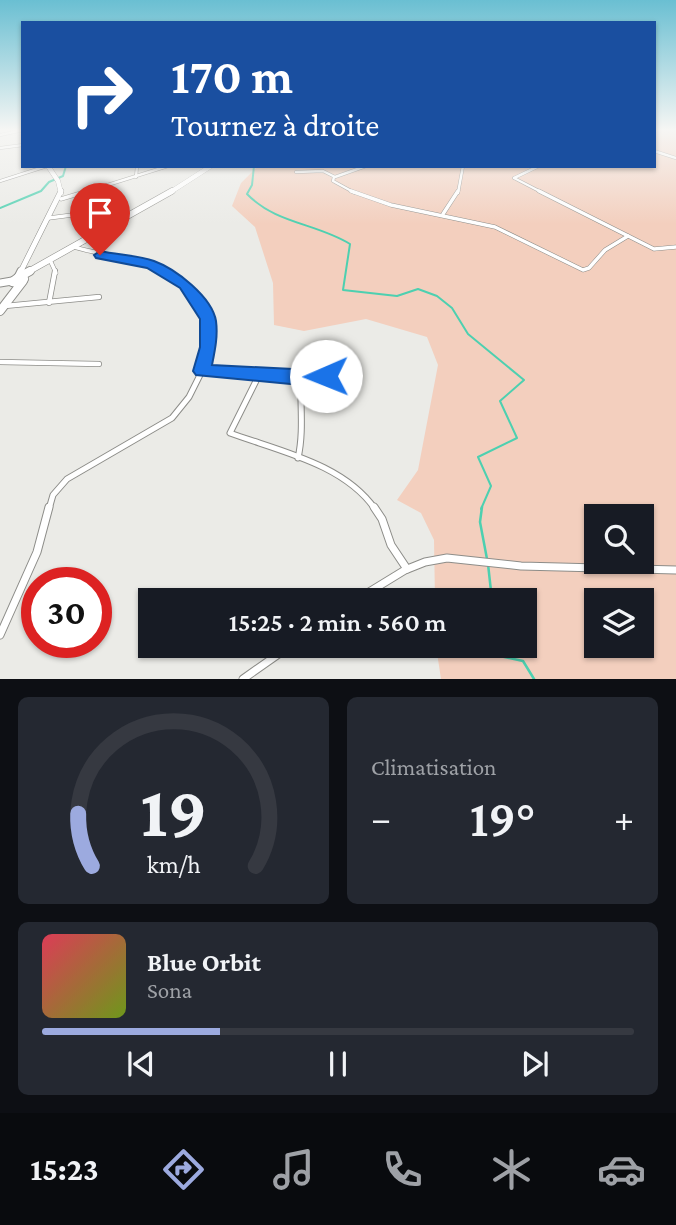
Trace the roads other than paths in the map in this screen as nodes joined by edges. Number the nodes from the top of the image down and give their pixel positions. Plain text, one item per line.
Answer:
1 (41, 168) edge
2 (48, 168) edge
3 (137, 168) edge
4 (162, 168) edge
5 (206, 168) edge
6 (360, 168) edge
7 (463, 168) edge
8 (535, 168) edge
9 (296, 172) dead end
10 (136, 177) junction
11 (334, 177) junction
12 (0, 181) edge
13 (61, 199) junction
14 (443, 214) junction
15 (49, 218) junction
16 (101, 232) junction
17 (628, 236) junction
18 (74, 247) junction
19 (676, 247) edge
20 (50, 260) junction
21 (19, 279) junction
22 (0, 283) edge
23 (99, 297) dead end
24 (49, 303) junction
25 (2, 309) edge
26 (0, 362) edge
27 (99, 364) dead end
28 (202, 371) junction
29 (350, 374) dead end
30 (259, 375) junction
31 (301, 378) junction
32 (298, 458) junction
33 (407, 569) junction
34 (676, 570) edge
35 (376, 588) edge
36 (0, 635) edge
37 (273, 658) edge
38 (243, 679) edge

1 - 12 street
2 - 13 main road
3 - 10 street
4 - 10 street
5 - 16 highway
6 - 11 street
7 - 14 street
8 - 17 street
9 - 11 street
10 - 13 street
11 - 14 street
13 - 15 main road
14 - 17 street
15 - 16 street
15 - 21 main road
16 - 18 highway
17 - 19 street
18 - 20 highway
18 - 28 street
20 - 21 highway
20 - 24 street
21 - 22 main road
21 - 25 highway
23 - 24 street
24 - 25 street
26 - 27 street
28 - 30 street
28 - 36 street
29 - 31 street
30 - 31 street
30 - 32 street
31 - 32 street
32 - 33 street
33 - 34 street
33 - 35 street
37 - 38 street

